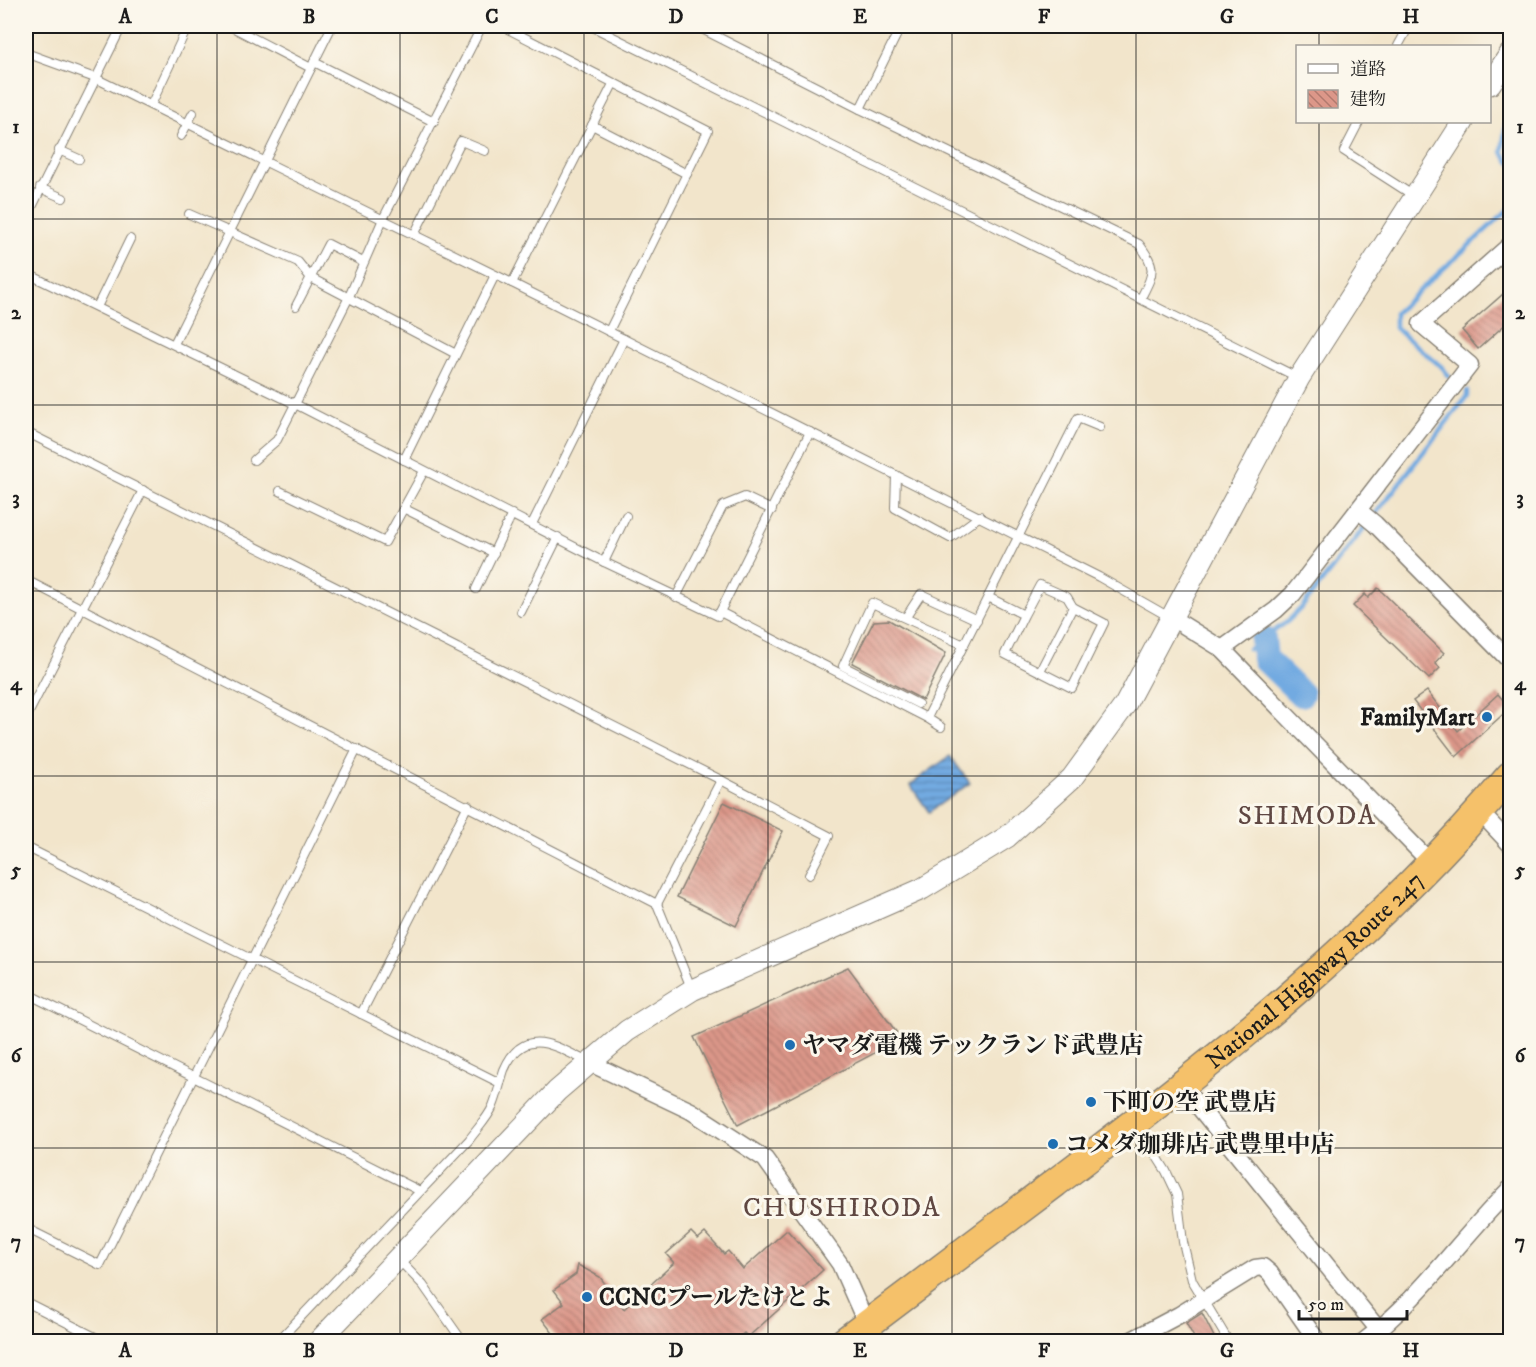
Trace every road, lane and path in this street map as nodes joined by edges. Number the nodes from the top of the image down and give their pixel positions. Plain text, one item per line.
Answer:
1 (36, 26) edge
2 (140, 26) edge
3 (188, 26) edge
4 (230, 26) edge
5 (332, 26) edge
6 (482, 26) edge
7 (502, 26) edge
8 (591, 26) edge
9 (696, 26) edge
10 (901, 26) edge
11 (1409, 26) edge
12 (26, 36) edge
13 (1399, 45) edge
14 (26, 53) edge
15 (1510, 54) edge
16 (313, 65) junction
17 (95, 78) junction
18 (1491, 82) edge
19 (613, 84) junction
20 (151, 105) junction
21 (860, 109) junction
22 (193, 113) dead end
23 (434, 122) junction
24 (187, 123) junction
25 (1358, 123) edge
26 (1462, 123) edge
27 (592, 125) junction
28 (181, 136) dead end
29 (59, 150) junction
30 (485, 151) dead end
31 (79, 159) dead end
32 (266, 161) junction
33 (687, 174) junction
34 (40, 188) junction
35 (1415, 196) junction
36 (63, 198) dead end
37 (189, 214) dead end
38 (26, 219) edge
39 (383, 219) junction
40 (231, 230) junction
41 (414, 235) junction
42 (130, 239) dead end
43 (1510, 245) edge
44 (363, 262) junction
45 (26, 273) edge
46 (495, 275) junction
47 (311, 278) junction
48 (512, 283) junction
49 (1141, 298) junction
50 (348, 299) junction
51 (296, 306) dead end
52 (97, 307) junction
53 (609, 331) junction
54 (624, 339) junction
55 (174, 344) junction
56 (456, 354) junction
57 (1299, 378) junction
58 (295, 404) junction
59 (1100, 427) dead end
60 (26, 432) edge
61 (810, 432) junction
62 (254, 460) dead end
63 (404, 460) junction
64 (424, 471) junction
65 (896, 475) junction
66 (143, 490) junction
67 (280, 491) dead end
68 (405, 509) junction
69 (772, 510) junction
70 (512, 514) junction
71 (626, 516) dead end
72 (980, 516) junction
73 (1366, 516) junction
74 (532, 524) junction
75 (1019, 536) junction
76 (558, 537) junction
77 (494, 553) junction
78 (604, 562) junction
79 (26, 580) edge
80 (476, 589) dead end
81 (676, 597) junction
82 (988, 597) junction
83 (1073, 607) junction
84 (82, 608) junction
85 (521, 612) dead end
86 (720, 612) junction
87 (1024, 615) junction
88 (906, 617) junction
89 (1172, 618) junction
90 (977, 620) junction
91 (964, 645) junction
92 (1222, 649) junction
93 (1510, 660) edge
94 (1040, 671) junction
95 (918, 704) dead end
96 (26, 718) edge
97 (927, 718) junction
98 (942, 727) dead end
99 (357, 749) junction
100 (1510, 776) edge
101 (722, 780) junction
102 (468, 805) junction
103 (1480, 812) junction
104 (1510, 844) edge
105 (26, 847) edge
106 (1431, 864) junction
107 (809, 875) dead end
108 (657, 904) junction
109 (252, 960) junction
110 (692, 990) junction
111 (26, 993) edge
112 (361, 1014) junction
113 (588, 1062) junction
114 (194, 1077) junction
115 (500, 1083) junction
116 (1182, 1086) junction
117 (1135, 1123) junction
118 (1510, 1189) edge
119 (420, 1191) junction
120 (26, 1228) edge
121 (396, 1258) junction
122 (1204, 1299) junction
123 (26, 1302) edge
124 (867, 1325) junction
125 (1378, 1329) junction
126 (105, 1341) edge
127 (277, 1341) edge
128 (318, 1341) edge
129 (463, 1341) edge
130 (844, 1341) edge
131 (1128, 1341) edge
132 (1229, 1341) edge
133 (1318, 1341) edge
134 (1363, 1341) edge

1 - 12 path
2 - 17 lane
3 - 20 lane
4 - 16 lane
5 - 16 lane
6 - 23 lane
7 - 19 lane
8 - 49 lane
9 - 21 lane
10 - 21 lane
11 - 13 lane
14 - 17 lane
15 - 18 street
16 - 23 lane
16 - 32 lane
17 - 20 lane
17 - 29 lane
19 - 27 lane
19 - 33 lane
20 - 24 lane
21 - 49 lane
22 - 24 lane
23 - 39 lane
24 - 28 lane
24 - 32 lane
25 - 35 lane
26 - 35 street
27 - 33 lane
27 - 48 lane
29 - 31 lane
29 - 34 lane
30 - 41 lane
32 - 39 lane
32 - 40 lane
33 - 53 lane
34 - 36 lane
34 - 38 lane
35 - 57 street
37 - 40 lane
39 - 41 lane
39 - 44 lane
40 - 47 lane
40 - 55 lane
41 - 46 lane
42 - 52 lane
43 - 73 street
44 - 47 lane
44 - 50 lane
45 - 52 lane
46 - 48 lane
46 - 56 lane
47 - 50 lane
47 - 51 lane
48 - 53 lane
49 - 57 lane
50 - 56 lane
50 - 58 lane
52 - 55 lane
53 - 54 lane
54 - 61 lane
54 - 74 lane
55 - 58 lane
56 - 63 lane
57 - 89 street
58 - 62 lane
58 - 63 lane
59 - 75 lane
60 - 66 lane
61 - 65 lane
61 - 69 lane
63 - 64 lane
64 - 68 lane
64 - 70 lane
65 - 72 lane
65 - 72 lane
66 - 84 lane
66 - 101 lane
67 - 68 lane
68 - 77 lane
69 - 81 lane
69 - 86 lane
70 - 74 lane
70 - 77 lane
71 - 78 lane
72 - 75 lane
73 - 92 street
73 - 93 street
74 - 76 lane
75 - 82 lane
75 - 89 lane
76 - 78 lane
76 - 85 lane
77 - 80 lane
78 - 81 lane
79 - 84 lane
81 - 86 lane
82 - 87 lane
82 - 90 lane
83 - 87 lane
83 - 94 lane
83 - 94 lane
84 - 96 lane
84 - 99 lane
86 - 97 lane
87 - 94 lane
88 - 90 lane
88 - 91 lane
88 - 95 lane
89 - 92 street
89 - 110 street
90 - 91 lane
91 - 97 lane
92 - 106 street
97 - 98 lane
99 - 102 lane
99 - 109 lane
100 - 103 highway, National Highway Route 247
101 - 107 lane
101 - 108 lane
102 - 108 lane
102 - 112 lane
103 - 104 street
103 - 106 highway, National Highway Route 247
105 - 109 lane
106 - 116 highway, National Highway Route 247
108 - 110 lane
109 - 112 lane
109 - 114 lane
110 - 113 street
111 - 114 lane
112 - 115 lane
113 - 115 lane
113 - 121 street
113 - 124 street
114 - 119 lane
114 - 120 lane
115 - 119 lane
116 - 117 highway, National Highway Route 247
116 - 125 street
117 - 122 lane
117 - 124 highway, National Highway Route 247
118 - 125 street
119 - 127 lane
121 - 128 street
121 - 129 lane
122 - 131 street
122 - 132 lane
122 - 133 street
123 - 126 lane
124 - 130 highway, National Highway Route 247
125 - 134 street

